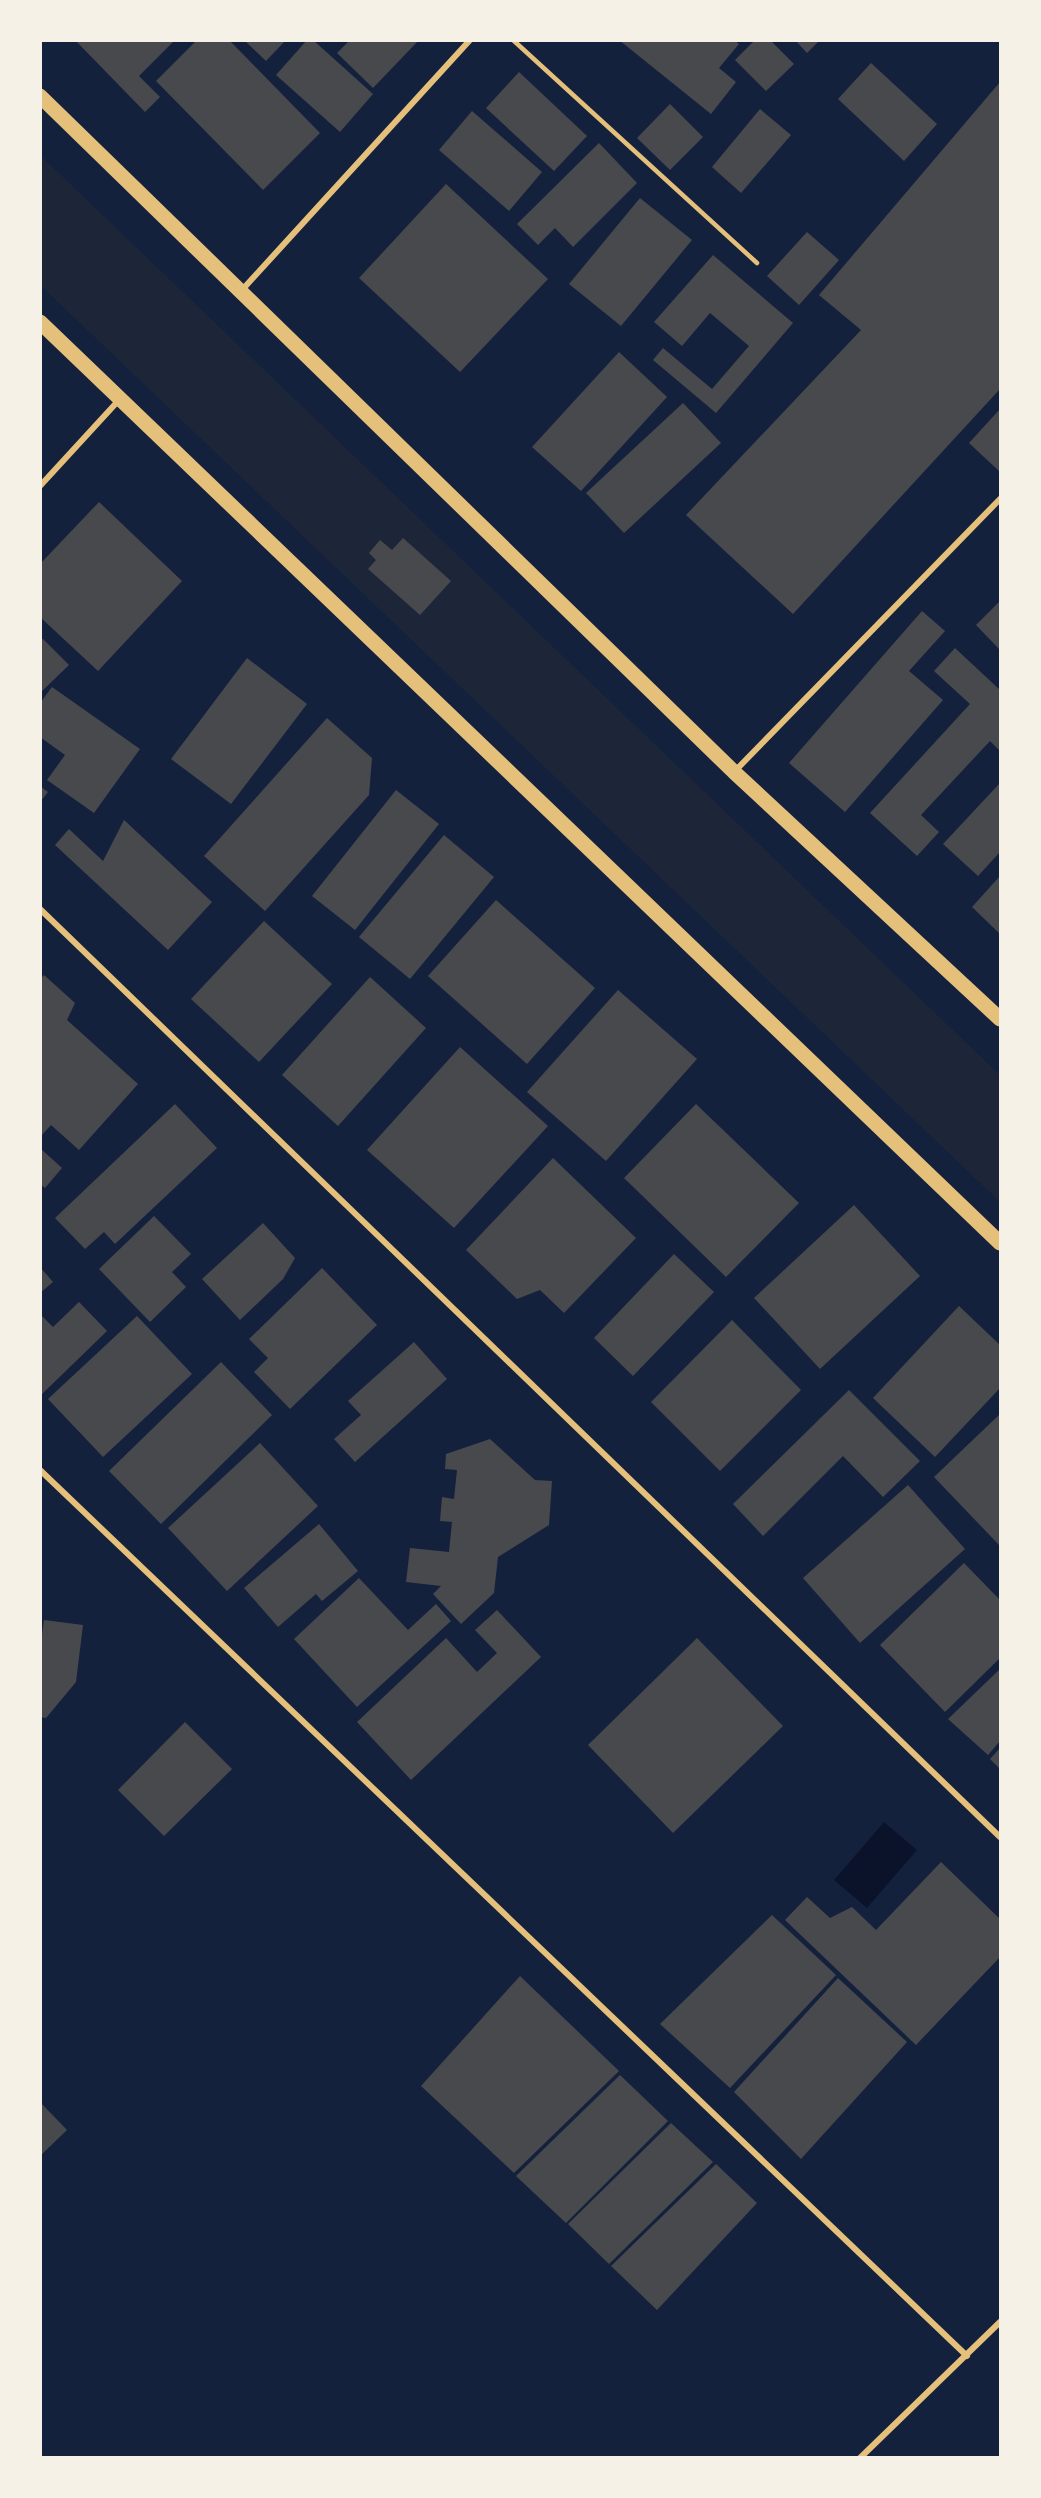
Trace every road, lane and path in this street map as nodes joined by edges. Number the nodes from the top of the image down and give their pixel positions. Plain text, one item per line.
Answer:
1 (470, 40) edge
2 (513, 40) edge
3 (40, 96) edge
4 (757, 263) dead end
5 (242, 290) junction
6 (40, 322) edge
7 (120, 399) junction
8 (40, 486) edge
9 (1000, 499) edge
10 (734, 771) junction
11 (40, 909) edge
12 (1000, 1019) edge
13 (1000, 1243) edge
14 (40, 1470) edge
15 (1000, 1837) edge
16 (1000, 2322) edge
17 (967, 2356) junction
18 (860, 2457) edge

1 - 5 street
2 - 4 lane
3 - 5 main road
5 - 10 main road
6 - 7 main road
7 - 8 street
7 - 13 main road
9 - 10 street
10 - 12 main road
11 - 15 street
14 - 17 street
16 - 17 street
17 - 18 street

